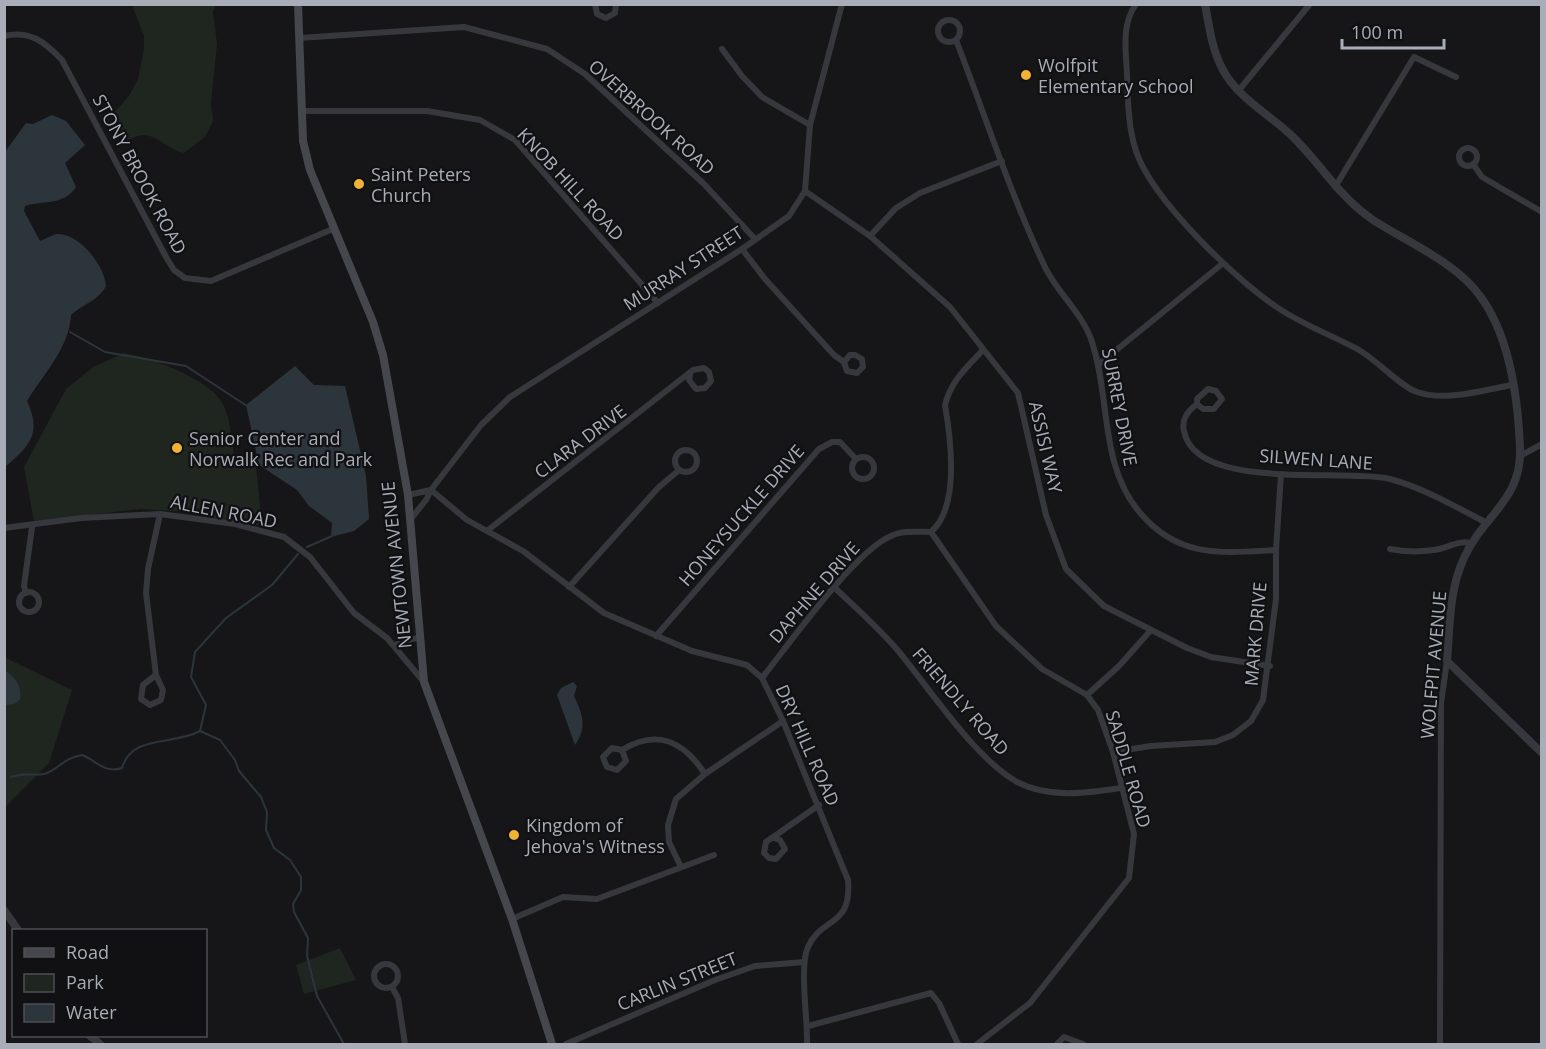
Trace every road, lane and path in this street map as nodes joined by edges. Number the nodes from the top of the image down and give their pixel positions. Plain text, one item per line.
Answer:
1 (298, 4) edge
2 (595, 4) edge
3 (616, 4) edge
4 (842, 4) edge
5 (1136, 4) edge
6 (1205, 4) edge
7 (1310, 4) edge
8 (4, 36) edge
9 (299, 39) junction
10 (956, 40) dead end
11 (722, 49) dead end
12 (1456, 77) dead end
13 (1239, 90) junction
14 (301, 111) junction
15 (810, 124) junction
16 (1002, 161) junction
17 (1473, 164) dead end
18 (1335, 187) junction
19 (805, 191) junction
20 (1542, 213) edge
21 (335, 228) junction
22 (870, 236) junction
23 (755, 239) junction
24 (742, 249) junction
25 (1222, 264) junction
26 (658, 303) junction
27 (983, 350) junction
28 (844, 362) dead end
29 (1098, 365) junction
30 (690, 375) dead end
31 (1512, 385) junction
32 (1197, 404) dead end
33 (1542, 444) edge
34 (1520, 456) junction
35 (856, 459) dead end
36 (679, 470) dead end
37 (1281, 474) junction
38 (431, 490) junction
39 (408, 495) junction
40 (160, 514) junction
41 (410, 520) junction
42 (1486, 523) junction
43 (32, 527) junction
44 (4, 528) edge
45 (488, 530) junction
46 (932, 532) junction
47 (1471, 543) junction
48 (1390, 549) dead end
49 (1275, 550) junction
50 (569, 587) junction
51 (835, 588) junction
52 (26, 593) dead end
53 (1150, 630) junction
54 (656, 636) junction
55 (420, 637) junction
56 (394, 645) junction
57 (1447, 661) junction
58 (1269, 666) junction
59 (156, 675) junction
60 (762, 678) junction
61 (424, 682) junction
62 (1087, 695) junction
63 (783, 721) junction
64 (622, 750) dead end
65 (1113, 752) junction
66 (1542, 753) edge
67 (705, 774) junction
68 (1121, 788) junction
69 (819, 805) junction
70 (774, 838) dead end
71 (714, 855) dead end
72 (681, 867) junction
73 (4, 910) edge
74 (512, 919) junction
75 (17, 929) edge
76 (804, 962) junction
77 (392, 987) dead end
78 (808, 1026) junction
79 (405, 1044) edge
80 (552, 1044) edge
81 (566, 1044) edge
82 (807, 1044) edge
83 (958, 1044) edge
84 (977, 1044) edge
85 (1057, 1044) edge
86 (1083, 1044) edge
87 (1440, 1044) edge

1 - 9 main road, NEWTOWN AVENUE
2 - 3 street
4 - 15 street, MURRAY STREET
5 - 25 street
6 - 13 street, WOLFPIT AVENUE
7 - 13 street
8 - 21 street, STONY BROOK ROAD
9 - 14 main road, NEWTOWN AVENUE
9 - 23 street, OVERBROOK ROAD
10 - 16 street, SURREY DRIVE
11 - 15 street
12 - 18 street
13 - 18 street, WOLFPIT AVENUE
14 - 21 main road, NEWTOWN AVENUE
14 - 26 street, KNOB HILL ROAD
15 - 19 street, MURRAY STREET
16 - 22 street
16 - 29 street, SURREY DRIVE
17 - 20 street
18 - 31 street, WOLFPIT AVENUE
19 - 22 street, ASSISI WAY
19 - 23 street, MURRAY STREET
21 - 39 main road, NEWTOWN AVENUE
22 - 27 street, ASSISI WAY
23 - 24 street, MURRAY STREET
24 - 26 street, MURRAY STREET
24 - 28 street
25 - 29 street
25 - 31 street
26 - 38 street, MURRAY STREET
27 - 46 street
27 - 53 street, ASSISI WAY
29 - 49 street, SURREY DRIVE
30 - 45 street, CLARA DRIVE
31 - 34 street, WOLFPIT AVENUE
32 - 37 street, SILWEN LANE
33 - 34 street
34 - 42 street, WOLFPIT AVENUE
35 - 54 street, HONEYSUCKLE DRIVE
36 - 50 street
37 - 42 street, SILWEN LANE
37 - 49 street, MARK DRIVE
38 - 39 street
38 - 41 street, MURRAY STREET
38 - 45 street, DRY HILL ROAD
39 - 41 main road, NEWTOWN AVENUE
40 - 43 street, ALLEN ROAD
40 - 56 street, ALLEN ROAD
40 - 59 street
41 - 55 main road, NEWTOWN AVENUE
42 - 47 street, WOLFPIT AVENUE
43 - 44 street, ALLEN ROAD
43 - 52 street
45 - 50 street, DRY HILL ROAD
46 - 51 street, DAPHNE DRIVE
46 - 62 street, SADDLE ROAD
47 - 48 street
47 - 57 street, WOLFPIT AVENUE
49 - 58 street, MARK DRIVE
50 - 54 street, DRY HILL ROAD
51 - 60 street, DAPHNE DRIVE
51 - 68 street, FRIENDLY ROAD
53 - 58 street, ASSISI WAY
53 - 62 street
54 - 60 street, DRY HILL ROAD
55 - 56 street
55 - 61 main road, NEWTOWN AVENUE
56 - 61 street, ALLEN ROAD
57 - 66 street
57 - 87 street, WOLFPIT AVENUE
58 - 65 street, MARK DRIVE
59 - 59 street
60 - 63 street, DRY HILL ROAD
61 - 74 main road, NEWTOWN AVENUE
62 - 65 street, SADDLE ROAD
63 - 67 street
63 - 69 street, DRY HILL ROAD
64 - 67 street
65 - 68 street, SADDLE ROAD
67 - 72 street
68 - 84 street, SADDLE ROAD
69 - 70 street
69 - 76 street, DRY HILL ROAD
71 - 72 street
72 - 74 street
73 - 75 street
74 - 80 main road, NEWTOWN AVENUE
76 - 78 street
76 - 81 street, CARLIN STREET
77 - 79 street
78 - 82 street
78 - 83 street
85 - 86 street

